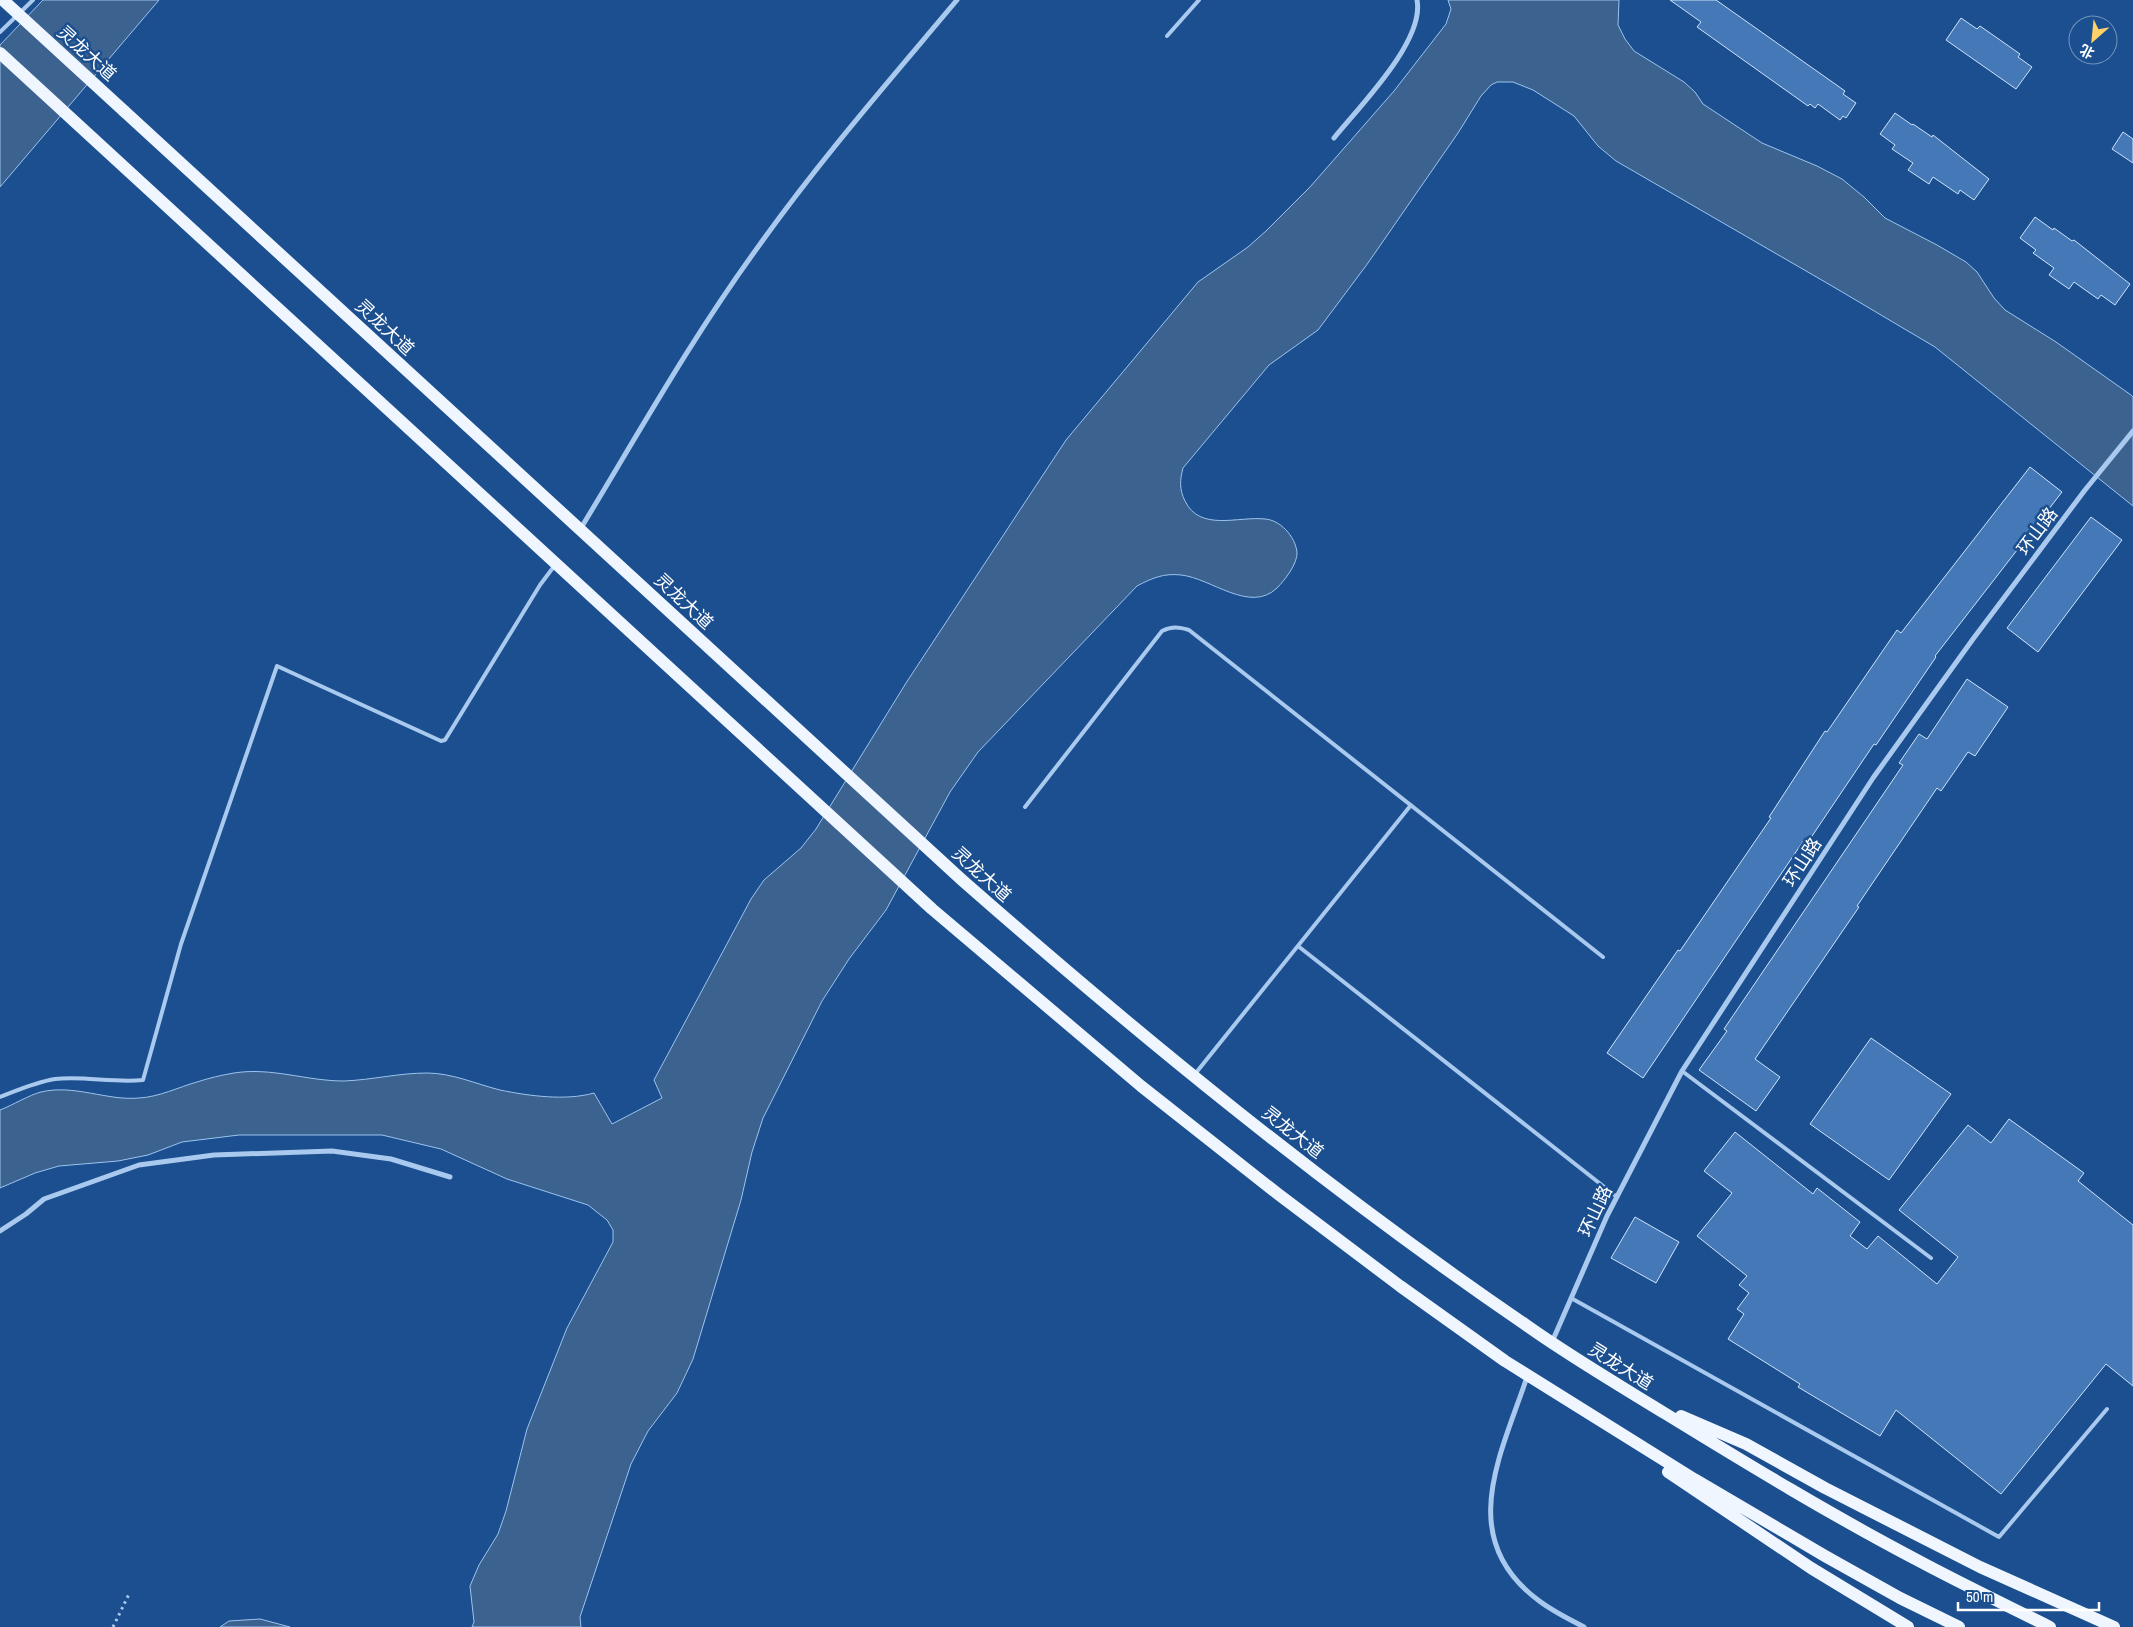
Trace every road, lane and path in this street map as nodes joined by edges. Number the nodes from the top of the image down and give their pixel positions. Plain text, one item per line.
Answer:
1 (3, 0) edge
2 (33, 0) edge
3 (957, 0) edge
4 (1199, 0) edge
5 (1416, 0) edge
6 (18, 14) junction
7 (0, 32) edge
8 (1167, 36) dead end
9 (0, 53) edge
10 (1334, 138) dead end
11 (2133, 431) edge
12 (580, 529) junction
13 (556, 564) junction
14 (1411, 805) junction
15 (1025, 807) dead end
16 (1298, 946) junction
17 (1603, 957) dead end
18 (1682, 1071) junction
19 (1193, 1076) junction
20 (0, 1097) edge
21 (450, 1177) dead end
22 (1617, 1197) junction
23 (0, 1231) edge
24 (1931, 1258) dead end
25 (1571, 1298) junction
26 (1551, 1342) junction
27 (1528, 1376) junction
28 (1641, 1399) junction
29 (2107, 1409) dead end
30 (1584, 1412) junction
31 (130, 1592) dead end
32 (113, 1627) edge
33 (1584, 1627) edge
34 (1908, 1627) edge
35 (1959, 1627) edge
36 (2050, 1627) edge
37 (2114, 1627) edge

1 - 6 main road, 灵龙大道, bridge
2 - 6 lane
3 - 12 street
4 - 8 lane
5 - 10 street
6 - 7 lane
6 - 12 main road, 灵龙大道, bridge
9 - 13 main road
11 - 18 street, 环山路
12 - 19 main road, 灵龙大道
13 - 20 lane
13 - 27 main road
14 - 15 lane
14 - 16 lane
14 - 17 lane
16 - 19 lane
16 - 22 lane
18 - 22 street, 环山路
18 - 24 lane
19 - 26 main road, 灵龙大道
21 - 23 street
22 - 25 street, 环山路
25 - 26 street, 环山路
25 - 29 lane
26 - 28 main road, 灵龙大道
27 - 30 main road
27 - 33 street
28 - 36 main road, 灵龙大道
28 - 37 main road
30 - 34 main road
30 - 35 main road
31 - 32 path

